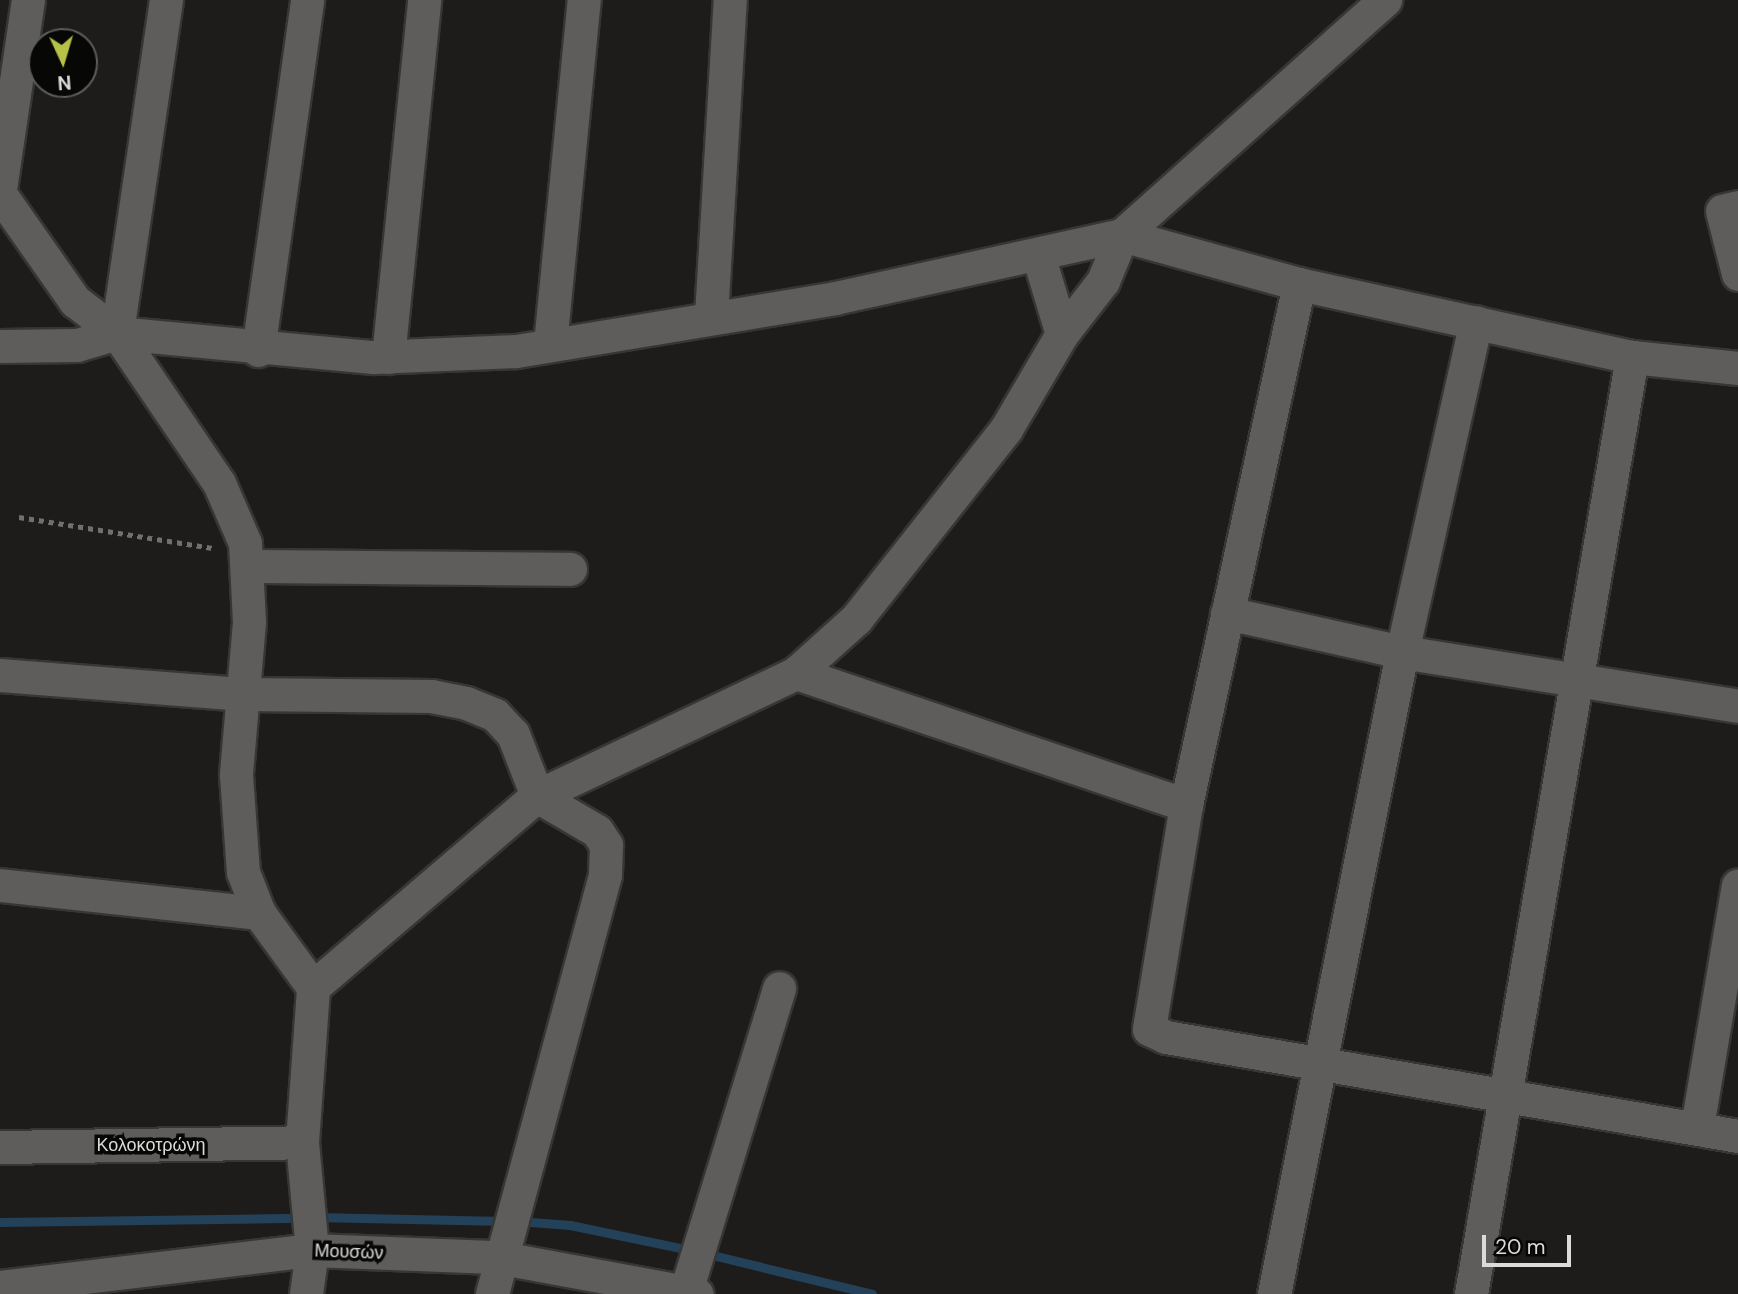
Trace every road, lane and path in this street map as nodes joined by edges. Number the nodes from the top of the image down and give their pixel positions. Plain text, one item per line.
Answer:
1 (28, 0) edge
2 (166, 0) edge
3 (307, 0) edge
4 (424, 0) edge
5 (584, 0) edge
6 (730, 0) edge
7 (1385, 0) edge
8 (0, 191) edge
9 (1738, 207) edge
10 (1122, 235) junction
11 (1040, 258) junction
12 (1738, 274) edge
13 (1299, 285) junction
14 (711, 316) junction
15 (1476, 322) junction
16 (117, 333) junction
17 (1062, 334) junction
18 (550, 344) junction
19 (0, 346) edge
20 (258, 350) junction
21 (388, 356) junction
22 (1632, 357) junction
23 (1738, 368) edge
24 (19, 517) dead end
25 (247, 555) junction
26 (570, 569) dead end
27 (1227, 613) junction
28 (1402, 652) junction
29 (796, 673) junction
30 (0, 675) edge
31 (1574, 682) junction
32 (243, 694) junction
33 (1738, 706) edge
34 (537, 796) junction
35 (1186, 805) junction
36 (0, 885) edge
37 (1738, 885) edge
38 (259, 913) junction
39 (313, 987) junction
40 (779, 988) dead end
41 (1319, 1065) junction
42 (1506, 1094) junction
43 (1697, 1127) junction
44 (1738, 1136) edge
45 (302, 1142) junction
46 (0, 1147) edge
47 (311, 1242) junction
48 (497, 1257) junction
49 (127, 1282) edge
50 (0, 1287) edge
51 (690, 1293) edge
52 (306, 1294) edge
53 (492, 1294) edge
54 (1274, 1294) edge
55 (1471, 1294) edge

1 - 8 street
2 - 16 street
3 - 20 street
4 - 21 street
5 - 18 street
6 - 14 street
7 - 10 street
8 - 16 street
9 - 12 street
10 - 11 street
10 - 13 street
10 - 17 street
11 - 14 street
11 - 17 street
13 - 15 street
13 - 27 street
14 - 18 street
15 - 22 street
15 - 28 street
16 - 19 street
16 - 20 street
16 - 25 street
17 - 29 street
18 - 21 street
20 - 21 street
22 - 23 street
22 - 31 street
24 - 25 path
25 - 26 street
25 - 32 street
27 - 28 street
27 - 35 street
28 - 31 street
28 - 41 street
29 - 34 street
29 - 35 street
30 - 32 street
31 - 33 street
31 - 42 street
32 - 34 street
32 - 38 street
34 - 39 street
34 - 48 street
35 - 41 street
36 - 38 street
37 - 43 street
38 - 39 street
39 - 45 street
40 - 51 street
41 - 42 street
41 - 54 street
42 - 43 street
42 - 55 street
43 - 44 street
45 - 46 street, Κολοκοτρώνη
45 - 47 street
47 - 48 street, Μουσών
47 - 49 street, Μουσών
47 - 52 street
48 - 51 street, Μουσών
48 - 53 street
49 - 50 street, Μουσών

